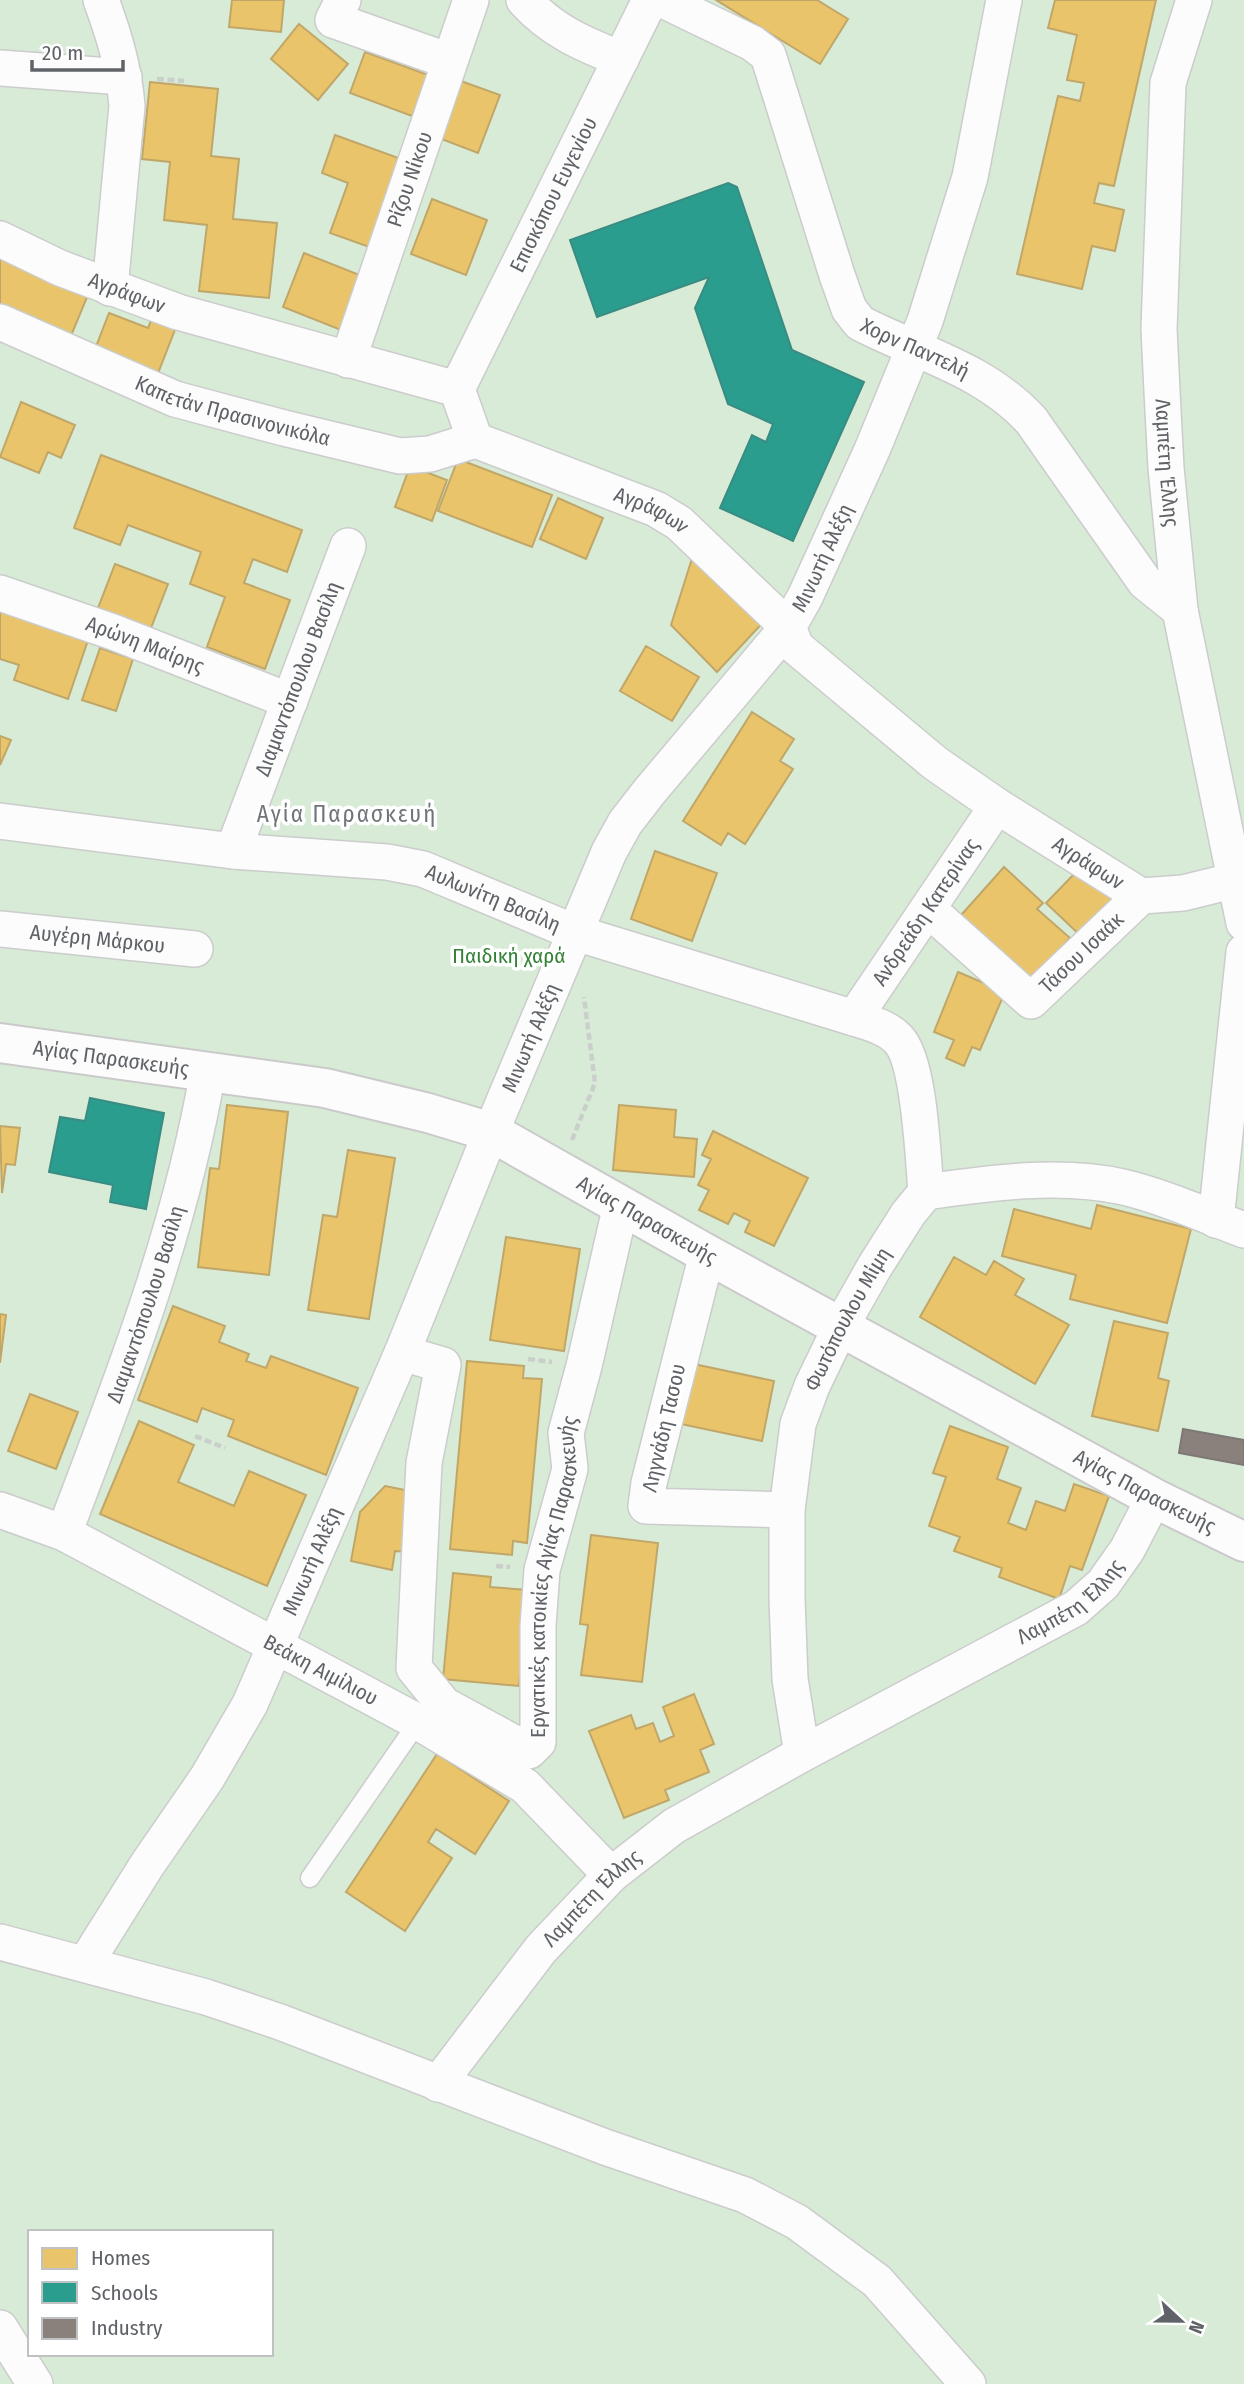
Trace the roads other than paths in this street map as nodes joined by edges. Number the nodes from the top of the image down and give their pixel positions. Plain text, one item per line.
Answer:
1 (101, 0) edge
2 (471, 0) edge
3 (524, 0) edge
4 (650, 0) edge
5 (663, 0) edge
6 (1004, 0) edge
7 (1194, 0) edge
8 (338, 10) edge
9 (621, 59) junction
10 (449, 61) junction
11 (0, 68) edge
12 (124, 76) junction
13 (0, 239) edge
14 (110, 288) junction
15 (0, 321) edge
16 (915, 349) junction
17 (348, 360) junction
18 (457, 389) junction
19 (475, 440) junction
20 (348, 546) dead end
21 (0, 593) edge
22 (1180, 610) junction
23 (788, 627) junction
24 (290, 701) junction
25 (997, 806) junction
26 (0, 821) edge
27 (233, 851) junction
28 (1236, 880) junction
29 (1141, 897) junction
30 (928, 909) junction
31 (1244, 923) edge
32 (0, 929) edge
33 (576, 933) junction
34 (195, 949) dead end
35 (1244, 952) edge
36 (854, 1018) junction
37 (0, 1043) edge
38 (208, 1071) junction
39 (491, 1132) junction
40 (926, 1192) junction
41 (621, 1205) junction
42 (1230, 1225) edge
43 (707, 1254) junction
44 (841, 1326) junction
45 (402, 1353) junction
46 (1154, 1498) junction
47 (0, 1510) edge
48 (787, 1510) junction
49 (64, 1533) junction
50 (1244, 1542) edge
51 (276, 1646) junction
52 (418, 1722) junction
53 (802, 1755) junction
54 (611, 1875) junction
55 (310, 1878) dead end
56 (0, 1942) edge
57 (85, 1964) junction
58 (438, 2084) junction
59 (0, 2328) edge
60 (35, 2384) edge
61 (968, 2384) edge

1 - 12 street
2 - 10 street, Ρίζου Νίκου
3 - 9 street
4 - 9 street, Επισκόπου Ευγενίου
5 - 16 street, Χορν Παντελή
6 - 16 street, Μινωτή Αλέξη
7 - 22 street, Λαμπέτη Έλλης
8 - 10 street
9 - 18 street, Επισκόπου Ευγενίου
10 - 17 street, Ρίζου Νίκου
11 - 12 street
12 - 14 street
13 - 14 street, Αγράφων
14 - 17 street, Αγράφων
15 - 19 street, Καπετάν Πρασινονικόλα
16 - 22 street, Χορν Παντελή
16 - 23 street, Μινωτή Αλέξη
17 - 18 street, Αγράφων
18 - 19 street
19 - 23 street, Αγράφων
20 - 24 street, Διαμαντόπουλου Βασίλη
21 - 24 street, Αρώνη Μαίρης
22 - 28 street, Λαμπέτη Έλλης
23 - 25 street, Αγράφων
23 - 33 street, Μινωτή Αλέξη
24 - 27 street, Διαμαντόπουλου Βασίλη
25 - 29 street, Αγράφων
25 - 30 street, Ανδρεάδη Κατερίνας
26 - 27 street, Αυλωνίτη Βασίλη
27 - 33 street, Αυλωνίτη Βασίλη
28 - 29 street, Αγράφων
28 - 31 street, Λαμπέτη Έλλης
29 - 30 street, Τάσου Ισαάκ
30 - 36 street, Ανδρεάδη Κατερίνας
32 - 34 street, Αυγέρη Μάρκου
33 - 36 street, Αυλωνίτη Βασίλη
33 - 39 street, Μινωτή Αλέξη
35 - 42 street
36 - 40 street, Αυλωνίτη Βασίλη
37 - 38 street, Αγίας Παρασκευής
38 - 39 street, Αγίας Παρασκευής
38 - 49 street, Διαμαντόπουλου Βασίλη
39 - 41 street, Αγίας Παρασκευής
39 - 45 street, Μινωτή Αλέξη
40 - 42 street
40 - 44 street, Φωτόπουλου Μίμη
41 - 43 street, Αγίας Παρασκευής
41 - 45 street, Εργατικές κατοικίες Αγίας Παρασκευής
43 - 44 street, Αγίας Παρασκευής
43 - 48 street, Ληγνάδη Τασου
44 - 46 street, Αγίας Παρασκευής
44 - 48 street, Φωτόπουλου Μίμη
45 - 51 street, Μινωτή Αλέξη
46 - 50 street, Αγίας Παρασκευής
46 - 53 street, Λαμπέτη Έλλης
47 - 49 street, Βεάκη Αιμίλιου
48 - 53 street, Φωτόπουλου Μίμη
49 - 51 street, Βεάκη Αιμίλιου
51 - 52 street, Βεάκη Αιμίλιου
51 - 57 street, Μινωτή Αλέξη
52 - 54 street, Βεάκη Αιμίλιου
52 - 55 lane
53 - 54 street, Λαμπέτη Έλλης
54 - 58 street, Λαμπέτη Έλλης
56 - 57 street
57 - 58 street
58 - 61 street
59 - 60 street

